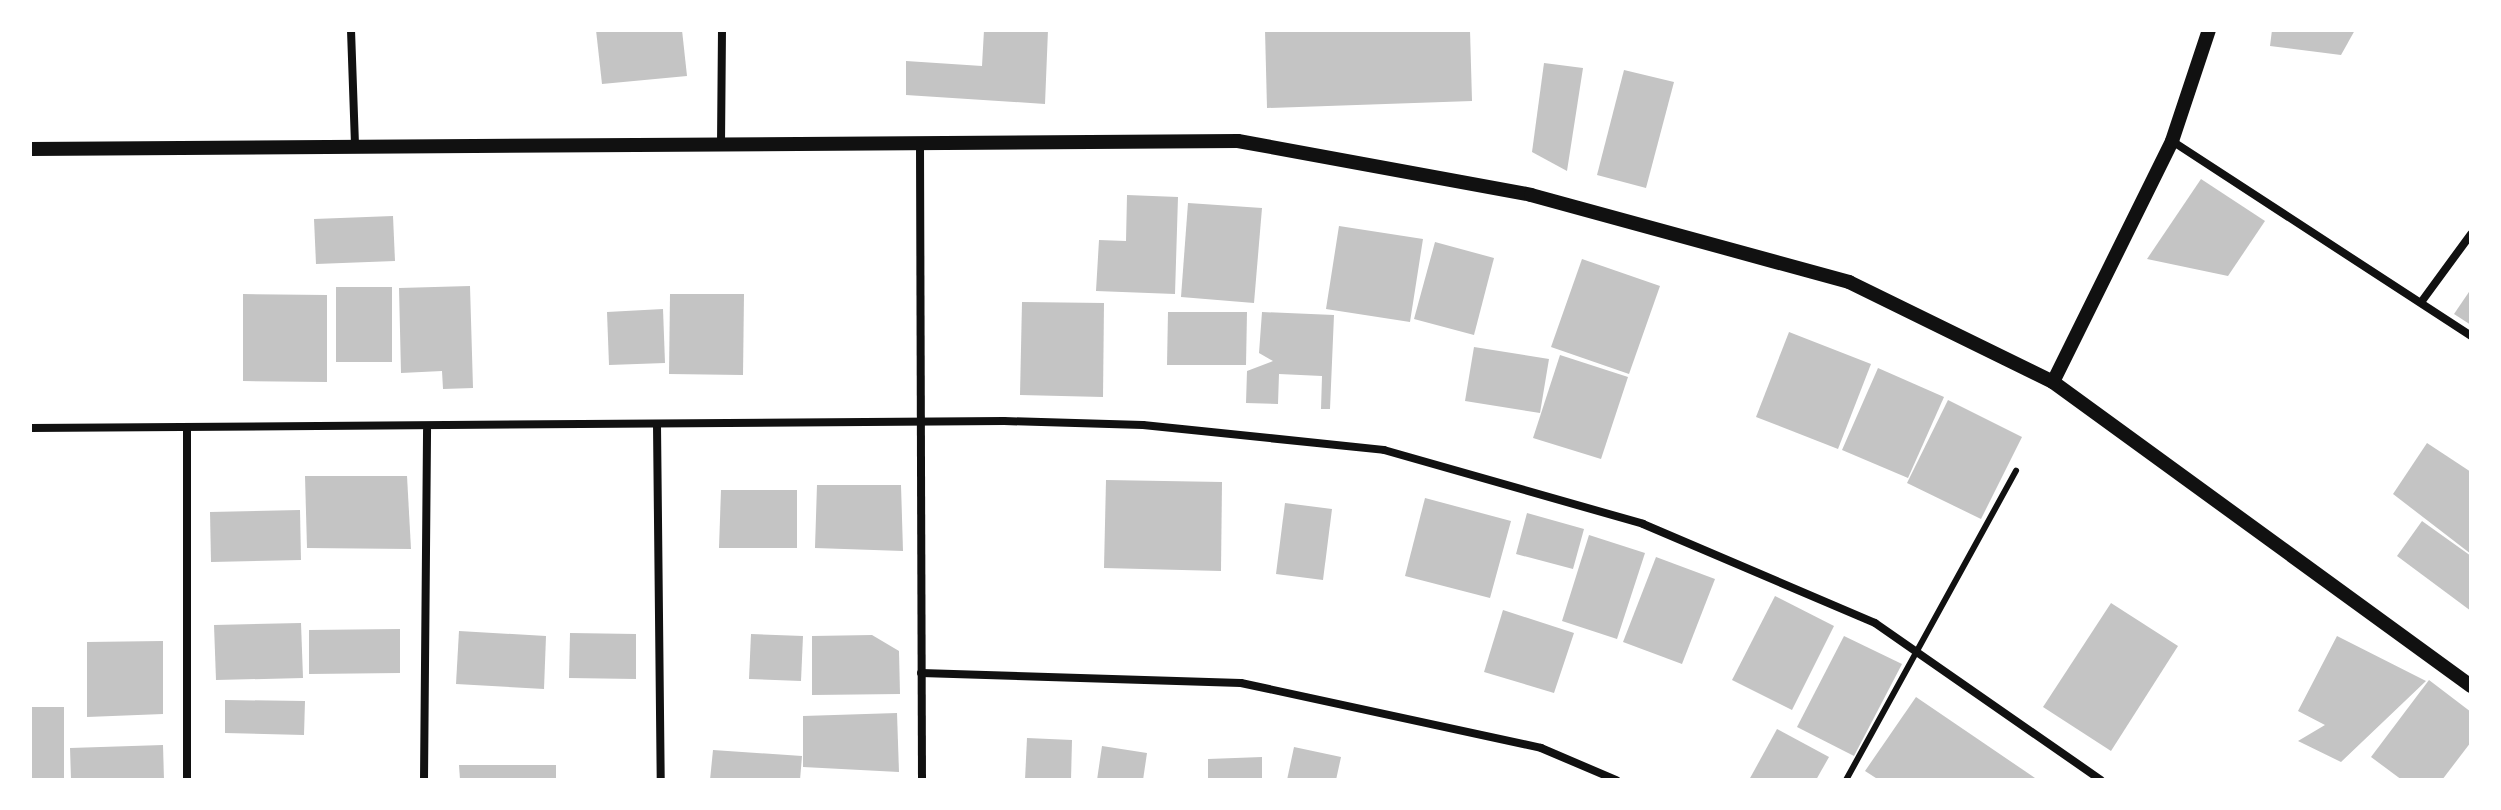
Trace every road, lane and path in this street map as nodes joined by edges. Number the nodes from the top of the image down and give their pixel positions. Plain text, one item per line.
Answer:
1 (351, 30) edge
2 (722, 30) edge
3 (2209, 30) edge
4 (2172, 141) junction
5 (721, 144) junction
6 (355, 145) junction
7 (920, 145) junction
8 (30, 149) edge
9 (2471, 234) edge
10 (2422, 301) junction
11 (2471, 336) edge
12 (2053, 382) junction
13 (923, 421) junction
14 (657, 425) junction
15 (187, 427) junction
16 (30, 428) edge
17 (427, 430) junction
18 (2016, 471) dead end
19 (1918, 654) junction
20 (921, 673) junction
21 (2471, 686) edge
22 (187, 780) edge
23 (424, 780) edge
24 (661, 780) edge
25 (922, 780) edge
26 (1616, 780) edge
27 (1846, 780) edge
28 (2101, 780) edge

1 - 6 street
2 - 5 street
3 - 4 street
4 - 10 street
4 - 12 street
5 - 6 street
5 - 7 street
6 - 8 street
7 - 12 street
7 - 13 street
9 - 10 street
10 - 11 street
12 - 21 street
13 - 14 street
13 - 19 street
13 - 20 street
14 - 17 street
14 - 24 street
15 - 16 street
15 - 17 street
15 - 22 street
17 - 23 street
18 - 19 lane
19 - 27 lane
19 - 28 street
20 - 25 street
20 - 26 street

